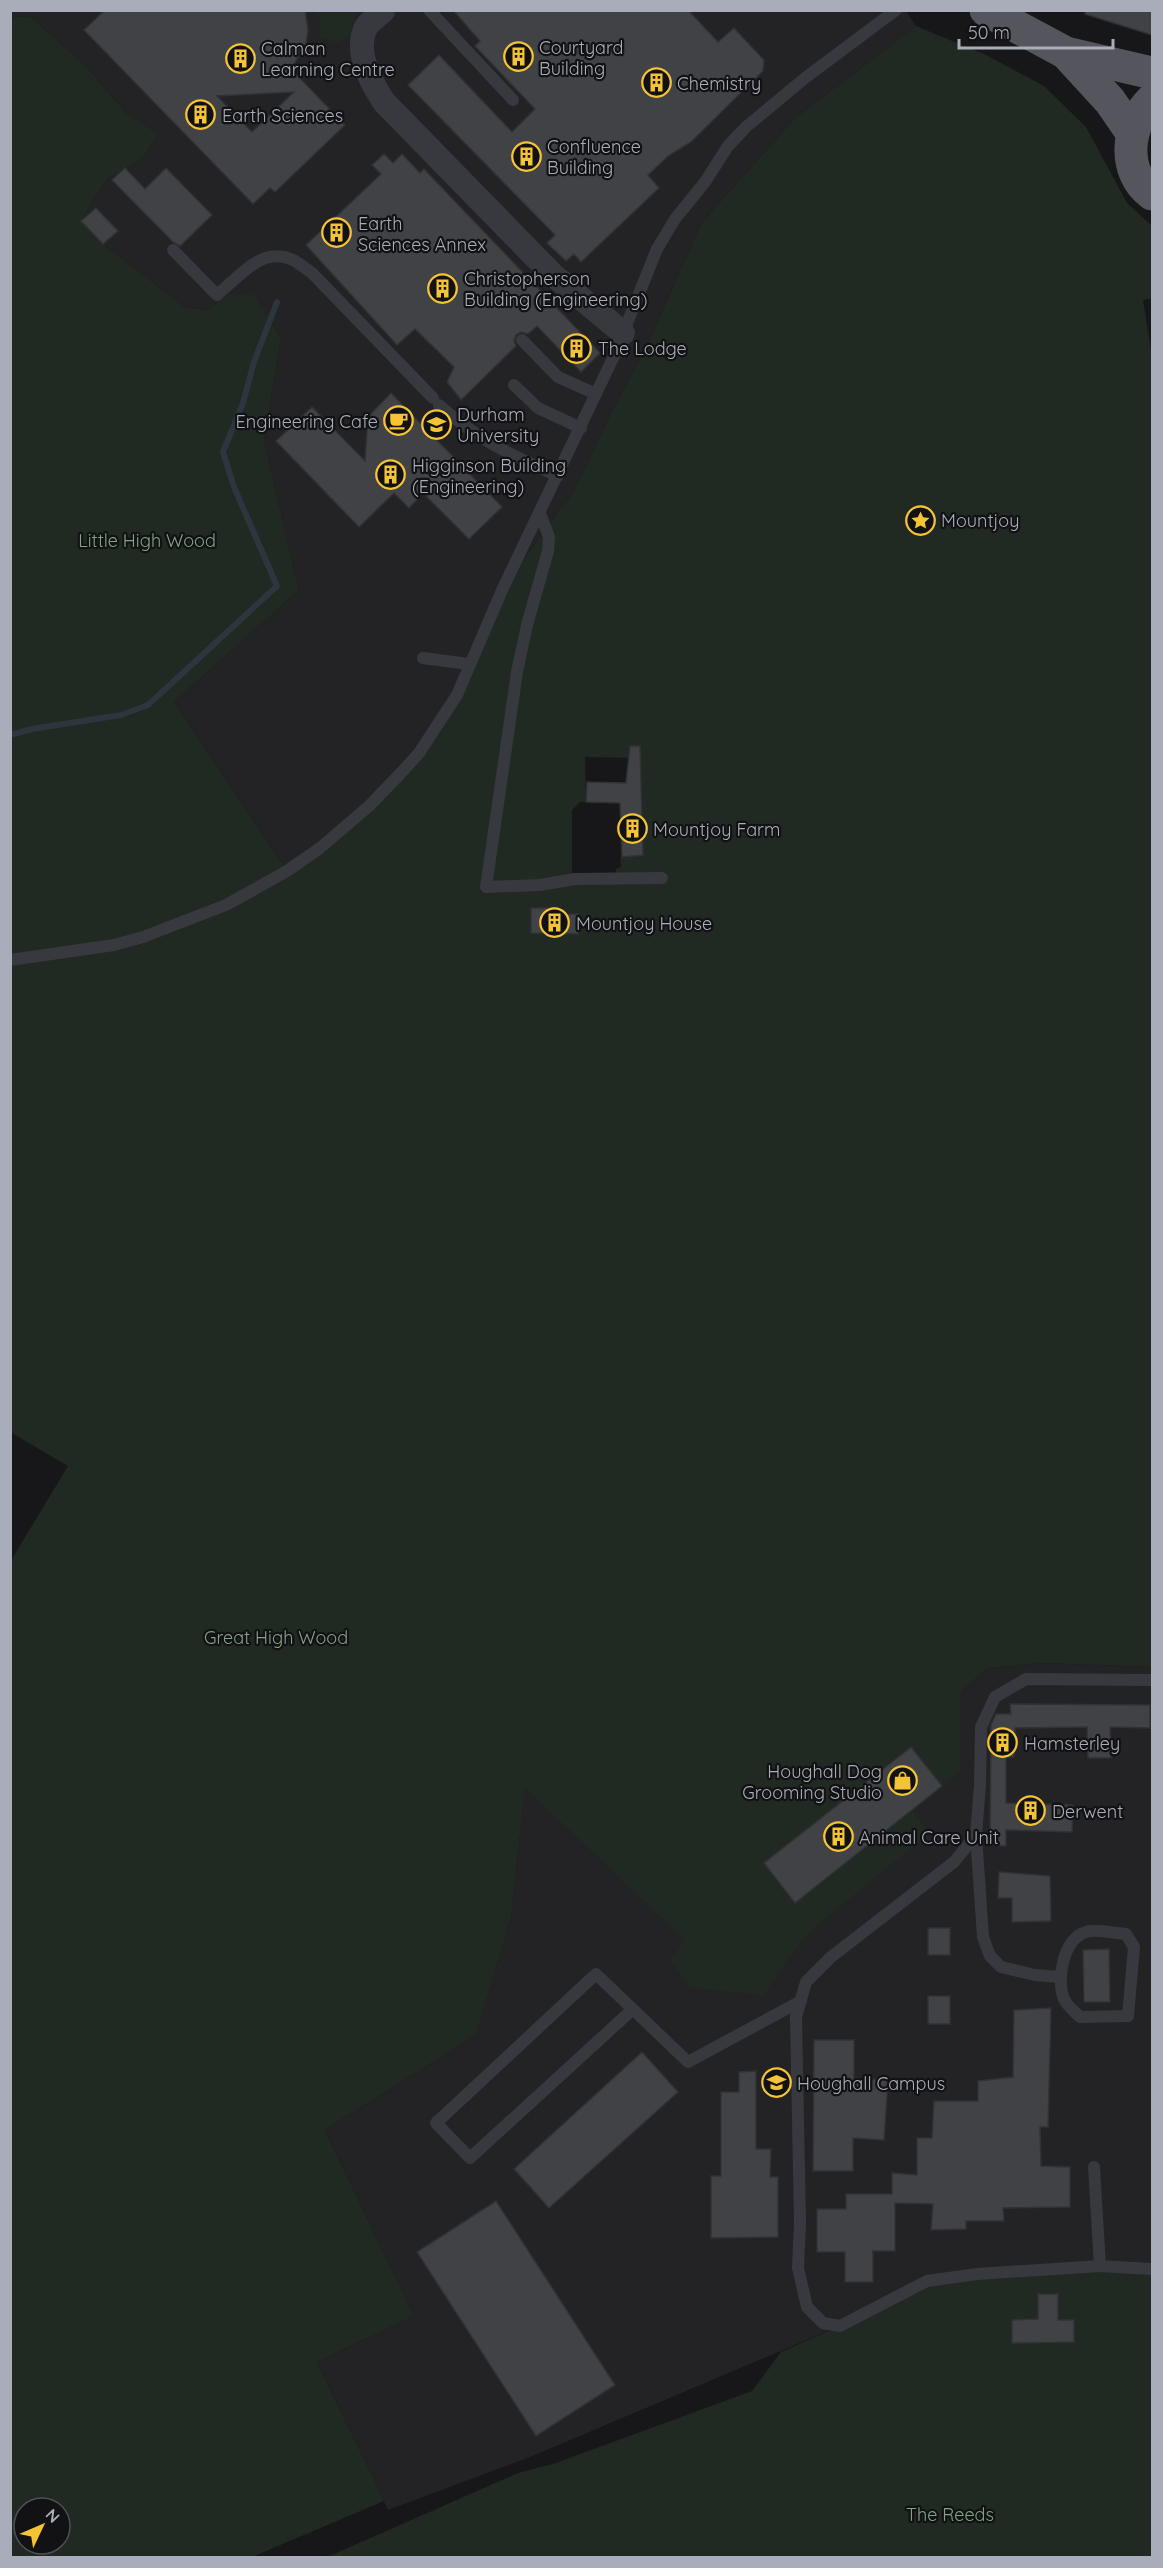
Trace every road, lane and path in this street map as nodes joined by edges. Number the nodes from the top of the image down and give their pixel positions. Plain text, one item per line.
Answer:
1 (429, 10) edge
2 (896, 10) edge
3 (987, 10) edge
4 (383, 11) edge
5 (884, 15) edge
6 (1066, 53) junction
7 (1152, 73) edge
8 (513, 100) dead end
9 (1152, 100) edge
10 (1132, 133) junction
11 (1152, 194) edge
12 (173, 250) dead end
13 (623, 333) junction
14 (522, 340) dead end
15 (514, 385) dead end
16 (596, 394) junction
17 (581, 428) junction
18 (558, 476) junction
19 (540, 513) junction
20 (423, 658) dead end
21 (469, 664) junction
22 (662, 878) dead end
23 (10, 960) edge
24 (1152, 1680) edge
25 (976, 1835) junction
26 (1060, 1977) junction
27 (801, 2001) junction
28 (633, 2009) junction
29 (1094, 2167) dead end
30 (1100, 2266) junction
31 (1152, 2269) edge

1 - 8 lane
2 - 5 lane
3 - 6 main road
4 - 13 street
5 - 13 lane
6 - 7 main road
6 - 10 main road
9 - 10 main road
10 - 11 main road
12 - 18 lane
13 - 16 lane
14 - 16 lane
15 - 17 lane
16 - 17 lane
17 - 18 lane
18 - 19 lane
19 - 21 lane
19 - 22 lane
20 - 21 lane
21 - 23 lane
24 - 25 lane
25 - 26 lane
25 - 27 lane
26 - 26 lane
27 - 28 lane
27 - 30 lane
28 - 28 lane
29 - 30 lane
30 - 31 lane

